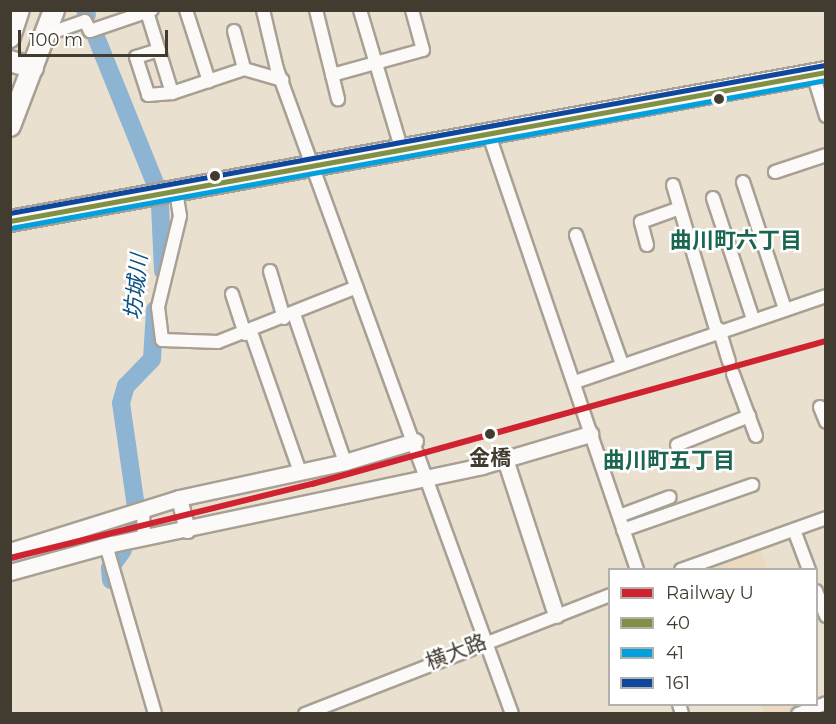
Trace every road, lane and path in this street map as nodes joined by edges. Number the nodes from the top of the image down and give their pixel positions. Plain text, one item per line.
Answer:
1 (19, 10) edge
2 (54, 10) edge
3 (186, 10) edge
4 (263, 10) edge
5 (316, 10) edge
6 (360, 10) edge
7 (412, 10) edge
8 (150, 11) edge
9 (234, 31) dead end
10 (45, 36) junction
11 (10, 37) edge
12 (159, 50) junction
13 (10, 62) edge
14 (375, 63) junction
15 (33, 68) junction
16 (244, 69) junction
17 (819, 73) edge
18 (332, 75) junction
19 (282, 80) junction
20 (209, 81) junction
21 (172, 93) junction
22 (338, 99) dead end
23 (825, 116) edge
24 (10, 126) edge
25 (489, 135) junction
26 (402, 151) junction
27 (825, 155) edge
28 (314, 166) junction
29 (775, 172) dead end
30 (743, 182) dead end
31 (673, 185) dead end
32 (177, 191) junction
33 (713, 198) dead end
34 (680, 208) junction
35 (10, 210) edge
36 (59, 212) junction
37 (10, 221) edge
38 (576, 235) dead end
39 (648, 245) dead end
40 (270, 271) dead end
41 (357, 287) junction
42 (232, 294) dead end
43 (825, 296) edge
44 (785, 309) junction
45 (289, 316) junction
46 (753, 319) junction
47 (718, 329) junction
48 (248, 333) junction
49 (729, 361) dead end
50 (622, 364) junction
51 (733, 374) dead end
52 (574, 382) junction
53 (820, 407) dead end
54 (749, 416) junction
55 (825, 422) edge
56 (590, 434) junction
57 (756, 436) dead end
58 (415, 441) junction
59 (677, 445) dead end
60 (505, 459) junction
61 (345, 462) junction
62 (300, 472) junction
63 (427, 474) junction
64 (752, 485) dead end
65 (670, 497) dead end
66 (179, 498) junction
67 (143, 510) junction
68 (619, 516) junction
69 (825, 518) edge
70 (187, 530) junction
71 (623, 530) junction
72 (794, 530) junction
73 (144, 537) junction
74 (106, 546) junction
75 (10, 550) edge
76 (636, 568) edge
77 (687, 568) edge
78 (808, 568) edge
79 (10, 572) edge
80 (608, 595) edge
81 (818, 597) edge
82 (556, 615) junction
83 (825, 616) edge
84 (486, 641) junction
85 (818, 706) edge
86 (155, 714) edge
87 (305, 714) edge
88 (512, 714) edge
89 (798, 714) edge

1 - 11 highway
2 - 10 highway
3 - 20 street
4 - 19 street
5 - 18 street
6 - 14 street
7 - 14 street
8 - 10 street
8 - 12 street
9 - 16 street
10 - 15 highway
12 - 21 street
12 - 21 street
13 - 15 highway
14 - 18 street
14 - 26 street
15 - 24 highway
16 - 19 street
16 - 20 street
17 - 23 street
17 - 25 highway
18 - 22 street
19 - 28 street
20 - 21 street
25 - 26 highway
25 - 52 street
26 - 28 highway
27 - 29 street
28 - 32 highway
28 - 41 street
30 - 44 street
31 - 34 street
32 - 36 highway
32 - 48 street
33 - 46 street
34 - 39 street
34 - 47 street
35 - 36 highway
36 - 37 highway
38 - 50 street
40 - 45 street
41 - 45 street
41 - 58 street
42 - 48 street
43 - 44 street
44 - 46 street
45 - 48 street
45 - 61 street
46 - 47 street
47 - 49 street
47 - 50 street
48 - 62 street
50 - 52 street
51 - 54 street
52 - 56 street
53 - 55 street
54 - 57 street
54 - 59 street
56 - 60 street
56 - 68 street
58 - 61 street
58 - 63 street
60 - 63 street
60 - 82 street
61 - 62 street
62 - 66 street
63 - 70 street
63 - 84 street
64 - 71 street
65 - 68 street
66 - 67 street
66 - 70 street
67 - 73 street
67 - 75 street
68 - 71 street
69 - 72 street
70 - 73 street
71 - 76 street
72 - 77 street
72 - 78 street
73 - 74 street
74 - 79 street
74 - 86 street
80 - 82 street, 横大路
81 - 83 street
82 - 84 street, 横大路
84 - 87 street, 横大路
84 - 88 street
85 - 89 street

